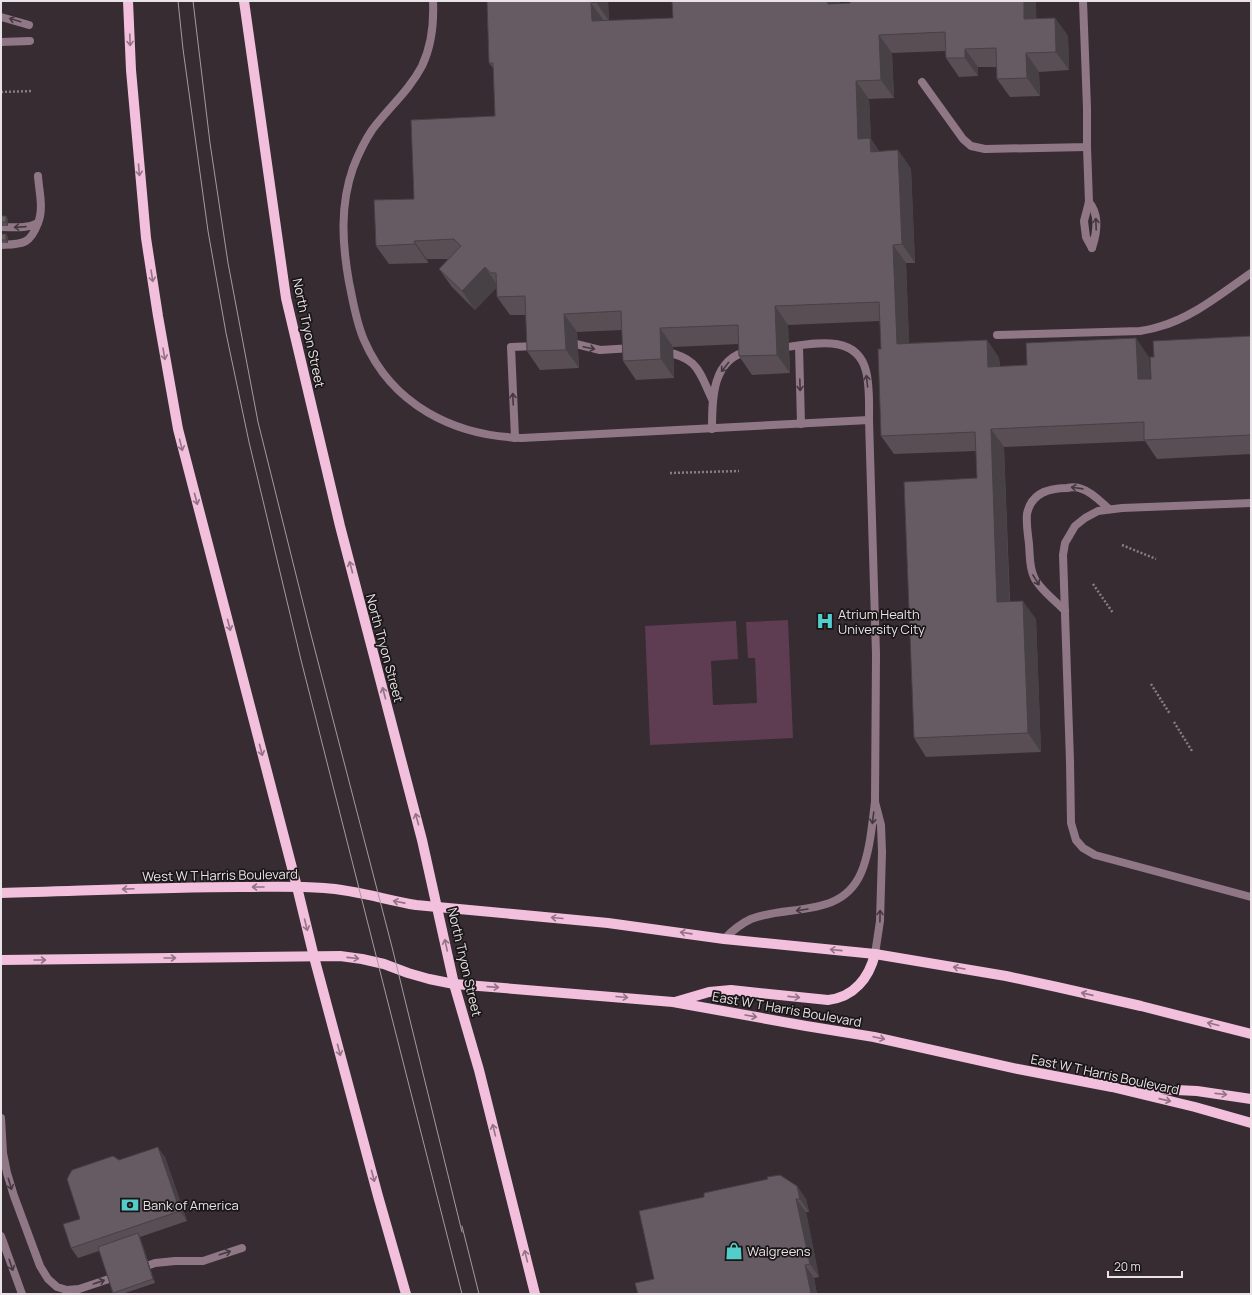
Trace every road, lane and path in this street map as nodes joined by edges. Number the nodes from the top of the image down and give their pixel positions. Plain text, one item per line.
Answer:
1 (128, 1) edge
2 (244, 1) edge
3 (433, 1) edge
4 (1083, 1) edge
5 (1, 17) edge
6 (29, 25) dead end
7 (1, 42) edge
8 (30, 42) dead end
9 (922, 82) dead end
10 (33, 91) dead end
11 (1, 92) edge
12 (1086, 147) junction
13 (38, 176) dead end
14 (1090, 202) dead end
15 (38, 223) junction
16 (1, 227) edge
17 (1, 245) edge
18 (1251, 273) edge
19 (997, 335) dead end
20 (562, 345) edge
21 (547, 346) edge
22 (799, 346) junction
23 (641, 348) edge
24 (654, 349) edge
25 (769, 349) edge
26 (754, 350) edge
27 (712, 399) junction
28 (870, 420) junction
29 (801, 424) junction
30 (712, 428) junction
31 (515, 438) junction
32 (739, 471) dead end
33 (670, 473) dead end
34 (1251, 503) edge
35 (1109, 509) junction
36 (1122, 545) dead end
37 (1156, 559) dead end
38 (1093, 584) dead end
39 (1065, 610) junction
40 (1113, 613) dead end
41 (1151, 684) dead end
42 (1170, 714) dead end
43 (1174, 722) dead end
44 (1192, 751) dead end
45 (875, 802) junction
46 (297, 887) junction
47 (1, 893) edge
48 (1251, 897) edge
49 (438, 907) junction
50 (724, 939) junction
51 (875, 954) junction
52 (314, 957) junction
53 (1, 960) edge
54 (454, 984) junction
55 (673, 1002) junction
56 (1251, 1034) edge
57 (1112, 1087) junction
58 (1251, 1099) edge
59 (1, 1118) edge
60 (1251, 1122) edge
61 (1, 1236) edge
62 (242, 1248) dead end
63 (68, 1290) junction
64 (22, 1294) edge
65 (55, 1294) edge
66 (406, 1294) edge
67 (535, 1294) edge

1 -> 46 main road
49 -> 2 main road, North Tryon Street
3 - 31 street
4 - 12 street
6 -> 5 street
7 - 8 street
9 - 12 street
10 - 11 path
12 - 14 street
13 - 15 street
15 -> 16 street
15 - 17 street
18 - 19 street
20 -> 23 street
31 -> 21 street
22 - 25 street
28 -> 22 street
22 -> 29 street
24 - 27 street
26 -> 27 street
27 - 30 street
28 - 29 street
28 - 45 street
29 - 30 street
30 - 31 street
32 - 33 path
34 - 35 street
35 - 39 street
35 -> 39 street
36 - 37 path
38 - 40 path
39 - 48 street
41 - 42 path
43 - 44 path
45 -> 50 street
51 -> 45 street
46 -> 47 main road, West W T Harris Boulevard
49 -> 46 main road, West W T Harris Boulevard
46 -> 52 main road
50 -> 49 main road
54 -> 49 main road, North Tryon Street
51 -> 50 main road
55 -> 51 main road
56 -> 51 main road
53 -> 52 main road
52 -> 54 main road, East W T Harris Boulevard
52 -> 66 main road
54 -> 55 main road, East W T Harris Boulevard
67 -> 54 main road, North Tryon Street
55 -> 57 main road, East W T Harris Boulevard
57 -> 58 main road
57 -> 60 main road, East W T Harris Boulevard
59 -> 63 street
61 -> 64 street
63 -> 62 street
63 - 65 street

